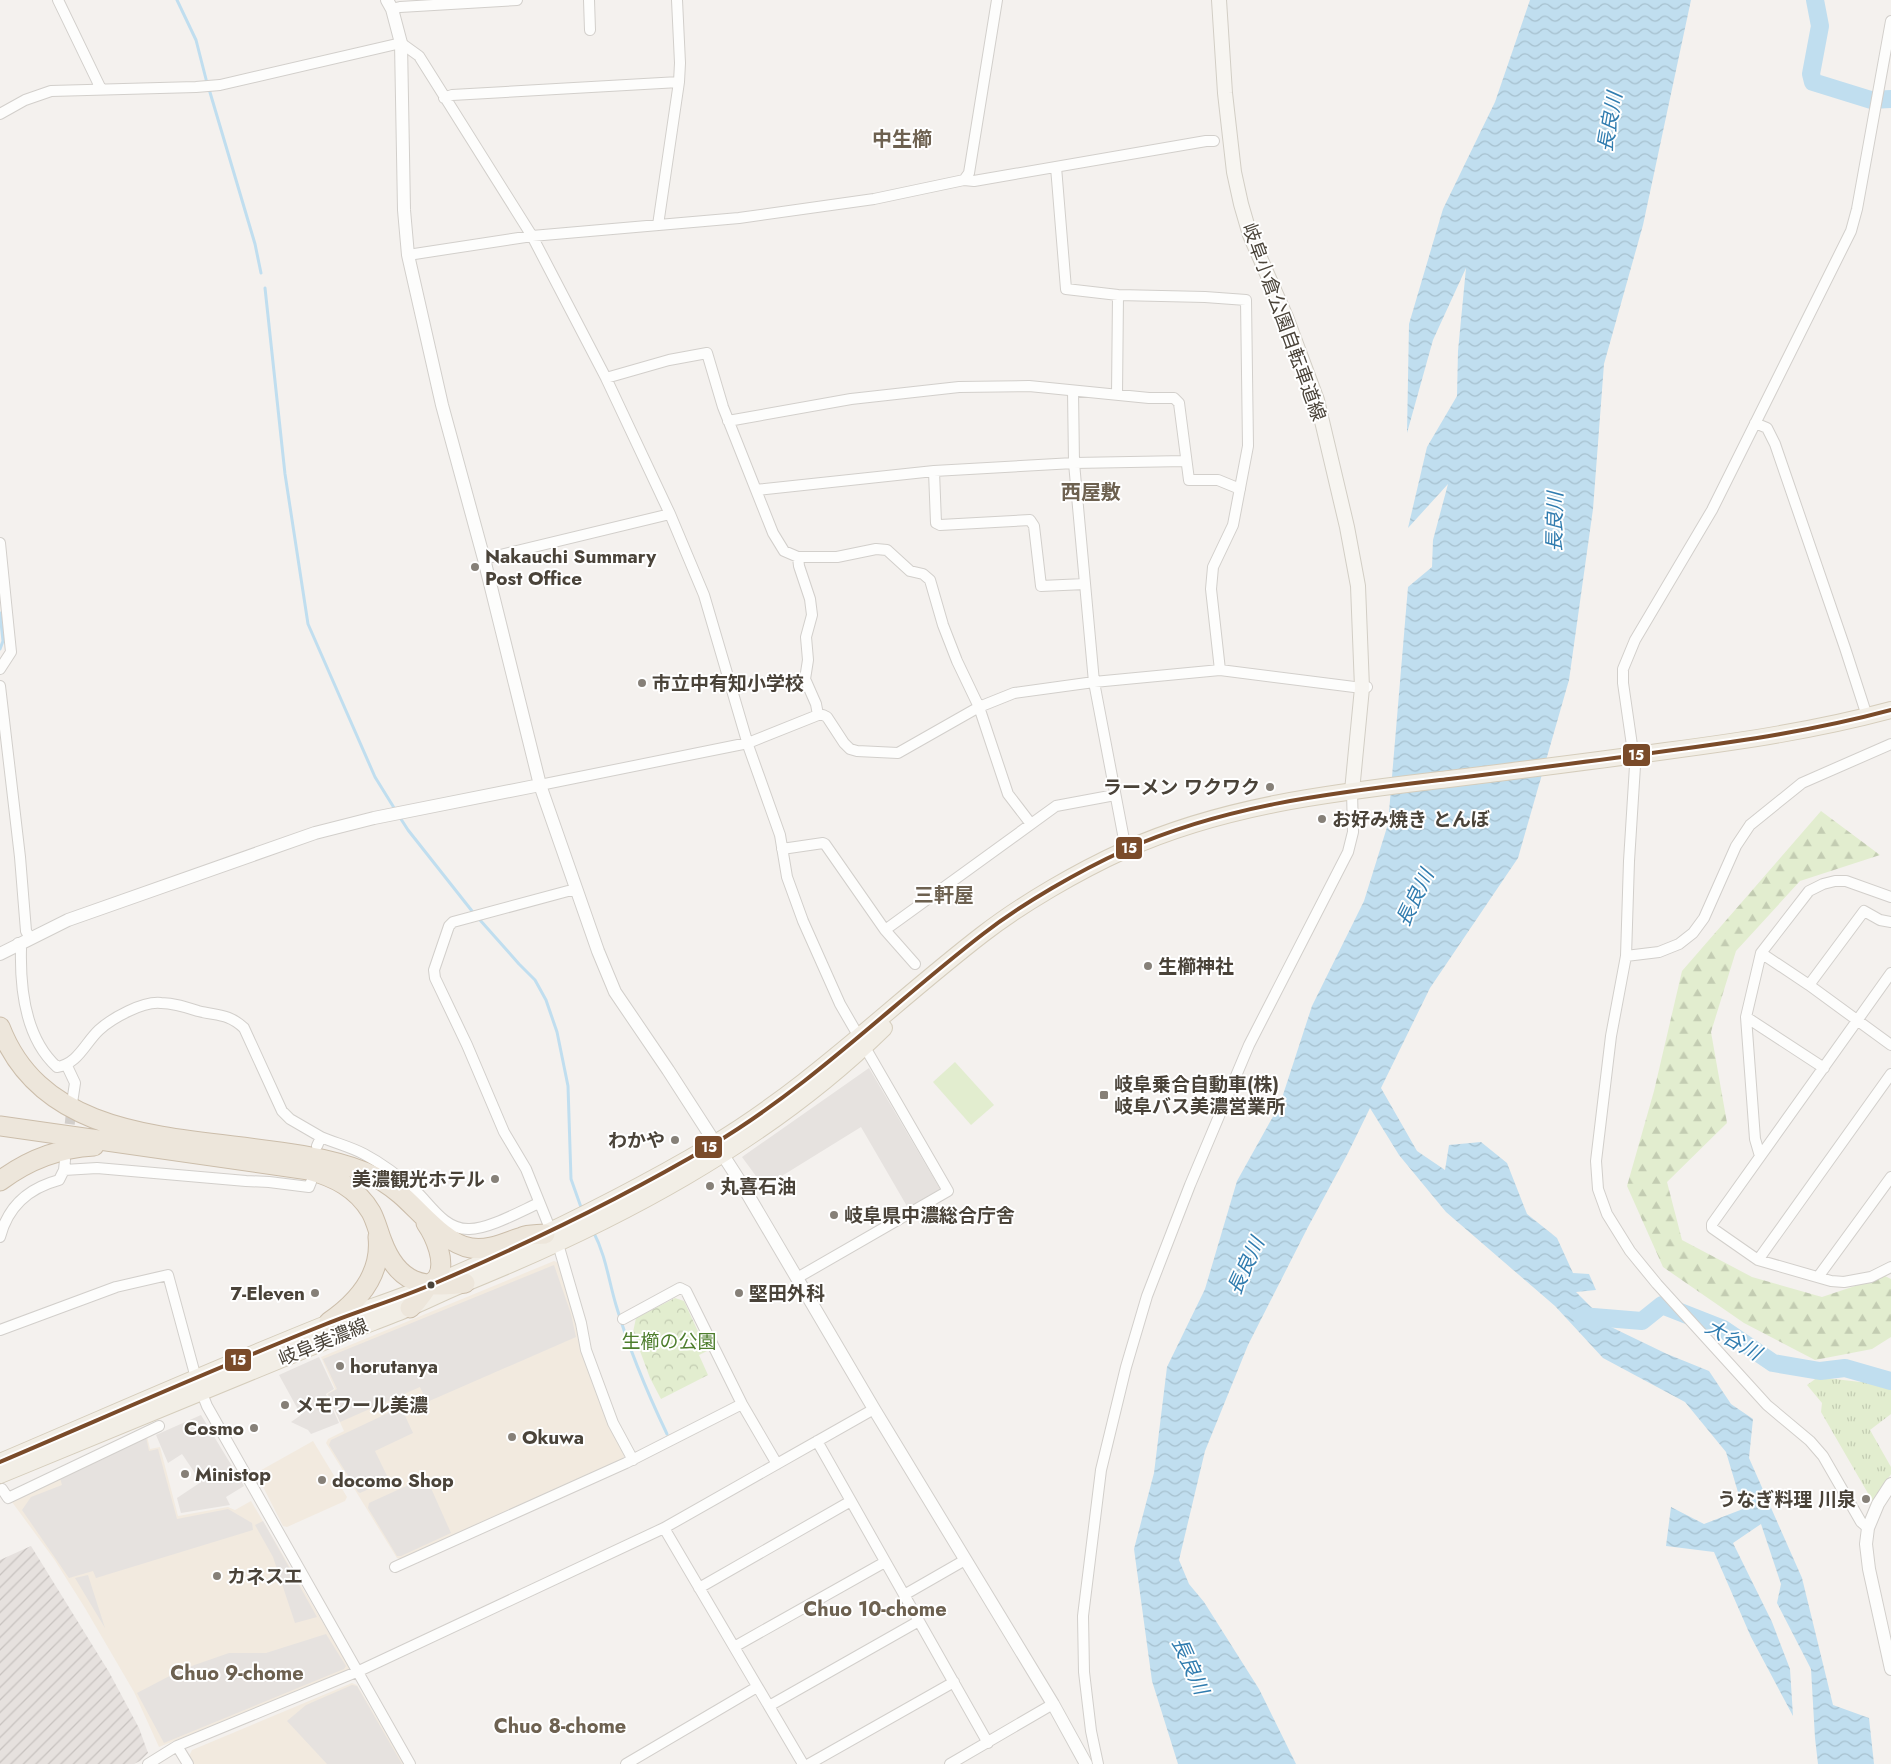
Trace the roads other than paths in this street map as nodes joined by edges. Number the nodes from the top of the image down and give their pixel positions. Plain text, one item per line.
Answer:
1 (58, 0) edge
2 (517, 0) edge
3 (588, 0) edge
4 (678, 0) edge
5 (997, 0) edge
6 (1219, 0) edge
7 (390, 4) edge
8 (1891, 21) edge
9 (590, 30) dead end
10 (401, 43) junction
11 (679, 82) junction
12 (101, 89) junction
13 (444, 98) junction
14 (0, 114) edge
15 (1214, 141) dead end
16 (1056, 167) junction
17 (964, 180) junction
18 (658, 225) junction
19 (532, 236) junction
20 (408, 255) junction
21 (1118, 296) junction
22 (606, 378) junction
23 (1073, 391) junction
24 (1117, 395) junction
25 (728, 421) junction
26 (1755, 423) junction
27 (1186, 461) junction
28 (1074, 463) junction
29 (934, 471) junction
30 (1240, 489) junction
31 (756, 490) junction
32 (670, 514) junction
33 (0, 543) edge
34 (798, 557) junction
35 (484, 559) junction
36 (1085, 584) junction
37 (0, 669) edge
38 (1220, 670) junction
39 (1094, 682) junction
40 (0, 686) edge
41 (1365, 687) junction
42 (979, 707) junction
43 (1891, 710) edge
44 (818, 715) junction
45 (1867, 716) junction
46 (748, 743) junction
47 (1891, 744) edge
48 (1634, 756) junction
49 (540, 785) junction
50 (1352, 791) junction
51 (1115, 795) junction
52 (1031, 824) junction
53 (782, 849) junction
54 (1126, 850) junction
55 (576, 891) junction
56 (1891, 898) edge
57 (1891, 922) edge
58 (885, 930) junction
59 (30, 938) junction
60 (18, 944) junction
61 (1761, 953) junction
62 (0, 954) edge
63 (1626, 956) junction
64 (915, 964) dead end
65 (1891, 973) edge
66 (1809, 985) junction
67 (1746, 1017) junction
68 (1858, 1020) junction
69 (0, 1027) edge
70 (861, 1042) junction
71 (1891, 1045) edge
72 (67, 1066) junction
73 (1824, 1068) junction
74 (1891, 1074) edge
75 (72, 1102) tunnel mouth
76 (0, 1114) edge
77 (0, 1126) edge
78 (153, 1141) junction
79 (719, 1148) junction
80 (1760, 1156) junction
81 (1891, 1177) edge
82 (0, 1181) edge
83 (310, 1182) dead end
84 (539, 1203) junction
85 (420, 1213) junction
86 (376, 1223) junction
87 (551, 1236) junction
88 (0, 1237) edge
89 (1758, 1260) junction
90 (1891, 1267) edge
91 (1818, 1277) junction
92 (797, 1278) junction
93 (465, 1283) junction
94 (428, 1286) junction
95 (410, 1308) junction
96 (623, 1319) dead end
97 (330, 1322) junction
98 (0, 1330) edge
99 (199, 1385) junction
100 (742, 1404) junction
101 (874, 1409) junction
102 (159, 1426) dead end
103 (817, 1441) junction
104 (633, 1460) junction
105 (0, 1462) edge
106 (777, 1464) junction
107 (1, 1482) edge
108 (1891, 1484) edge
109 (851, 1502) junction
110 (664, 1528) junction
111 (1868, 1528) junction
112 (965, 1560) junction
113 (885, 1562) junction
114 (395, 1567) dead end
115 (699, 1588) junction
116 (904, 1594) junction
117 (919, 1621) junction
118 (734, 1647) junction
119 (1891, 1669) edge
120 (359, 1671) junction
121 (954, 1682) junction
122 (757, 1687) junction
123 (1054, 1704) junction
124 (769, 1706) junction
125 (988, 1742) junction
126 (177, 1746) junction
127 (148, 1764) edge
128 (188, 1764) edge
129 (410, 1764) edge
130 (626, 1764) edge
131 (803, 1764) edge
132 (809, 1764) edge
133 (950, 1764) edge
134 (1086, 1764) edge
135 (1098, 1764) edge

1 - 12 street
2 - 7 street
3 - 9 street
4 - 11 street
5 - 17 street
6 - 41 main road, 岐阜小倉公園自転車道線
7 - 10 street
8 - 26 street
10 - 12 street
10 - 13 street
10 - 20 street
11 - 13 street
11 - 18 street
12 - 14 street
13 - 19 street
15 - 16 street
16 - 17 street
16 - 21 street
17 - 18 street
18 - 19 street
19 - 20 street
19 - 22 street
20 - 35 street
21 - 24 street
21 - 30 street
22 - 25 street
22 - 32 street
23 - 24 street
23 - 25 street
23 - 28 street
24 - 27 street
25 - 31 street
26 - 45 street
26 - 48 street
27 - 28 street
27 - 30 street
28 - 29 street
28 - 36 street
29 - 31 street
29 - 36 street
30 - 38 street
31 - 34 street
32 - 35 street
32 - 46 street
33 - 37 street
34 - 42 street
34 - 44 street
35 - 49 street
36 - 39 street
38 - 39 street
38 - 41 street
39 - 42 street
39 - 51 street
40 - 59 street
41 - 50 main road, 岐阜小倉公園自転車道線
42 - 44 street
42 - 52 street
43 - 45 main road, 岐阜美濃線
44 - 46 street
45 - 48 main road, 岐阜美濃線
46 - 49 street
46 - 53 street
47 - 63 street
48 - 50 main road, 岐阜美濃線
48 - 63 street
49 - 55 street
49 - 59 street
50 - 54 main road, 岐阜美濃線
50 - 135 street
51 - 52 street
51 - 54 street
52 - 58 street
53 - 58 street
53 - 70 street
54 - 70 main road, 岐阜美濃線
55 - 79 street
55 - 84 street
56 - 61 street
57 - 66 street
58 - 64 street
59 - 60 street
60 - 62 street
60 - 72 street
61 - 66 street
61 - 67 street
63 - 111 street
65 - 68 street
66 - 68 street
67 - 73 street
67 - 80 street
68 - 71 street
68 - 73 street
69 - 78 highway
70 - 79 main road, 岐阜美濃線
70 - 92 street
72 - 75 street
72 - 84 street
73 - 80 street
74 - 89 street
76 - 78 highway
77 - 78 highway
78 - 82 highway
78 - 85 highway
78 - 86 highway
79 - 87 main road, 岐阜美濃線
79 - 92 street
80 - 89 street
81 - 91 street
83 - 88 street
84 - 87 street
85 - 87 highway
85 - 94 highway
86 - 94 highway
86 - 97 highway
87 - 93 main road, 岐阜美濃線
87 - 94 main road, 岐阜美濃線
87 - 104 street
89 - 91 street
90 - 91 street
92 - 101 street
93 - 94 highway
93 - 95 main road, 岐阜美濃線
94 - 95 highway
94 - 97 main road, 岐阜美濃線
95 - 99 main road, 岐阜美濃線
96 - 100 street
97 - 99 main road, 岐阜美濃線
98 - 99 street
99 - 105 main road, 岐阜美濃線
99 - 107 main road, 岐阜美濃線
99 - 120 street
100 - 104 street
100 - 106 street
101 - 103 street
101 - 112 street
102 - 107 street
103 - 106 street
103 - 109 street
104 - 114 street
106 - 110 street
108 - 111 street
109 - 113 street
109 - 115 street
110 - 115 street
110 - 120 street
111 - 119 street
112 - 116 street
112 - 123 street
113 - 116 street
113 - 118 street
115 - 118 street
116 - 117 street
117 - 121 street
117 - 124 street
118 - 122 street
120 - 126 street
120 - 129 street
121 - 125 street
121 - 132 street
122 - 124 street
122 - 130 street
123 - 125 street
123 - 134 street
124 - 131 street
125 - 133 street
126 - 127 street
126 - 128 street

